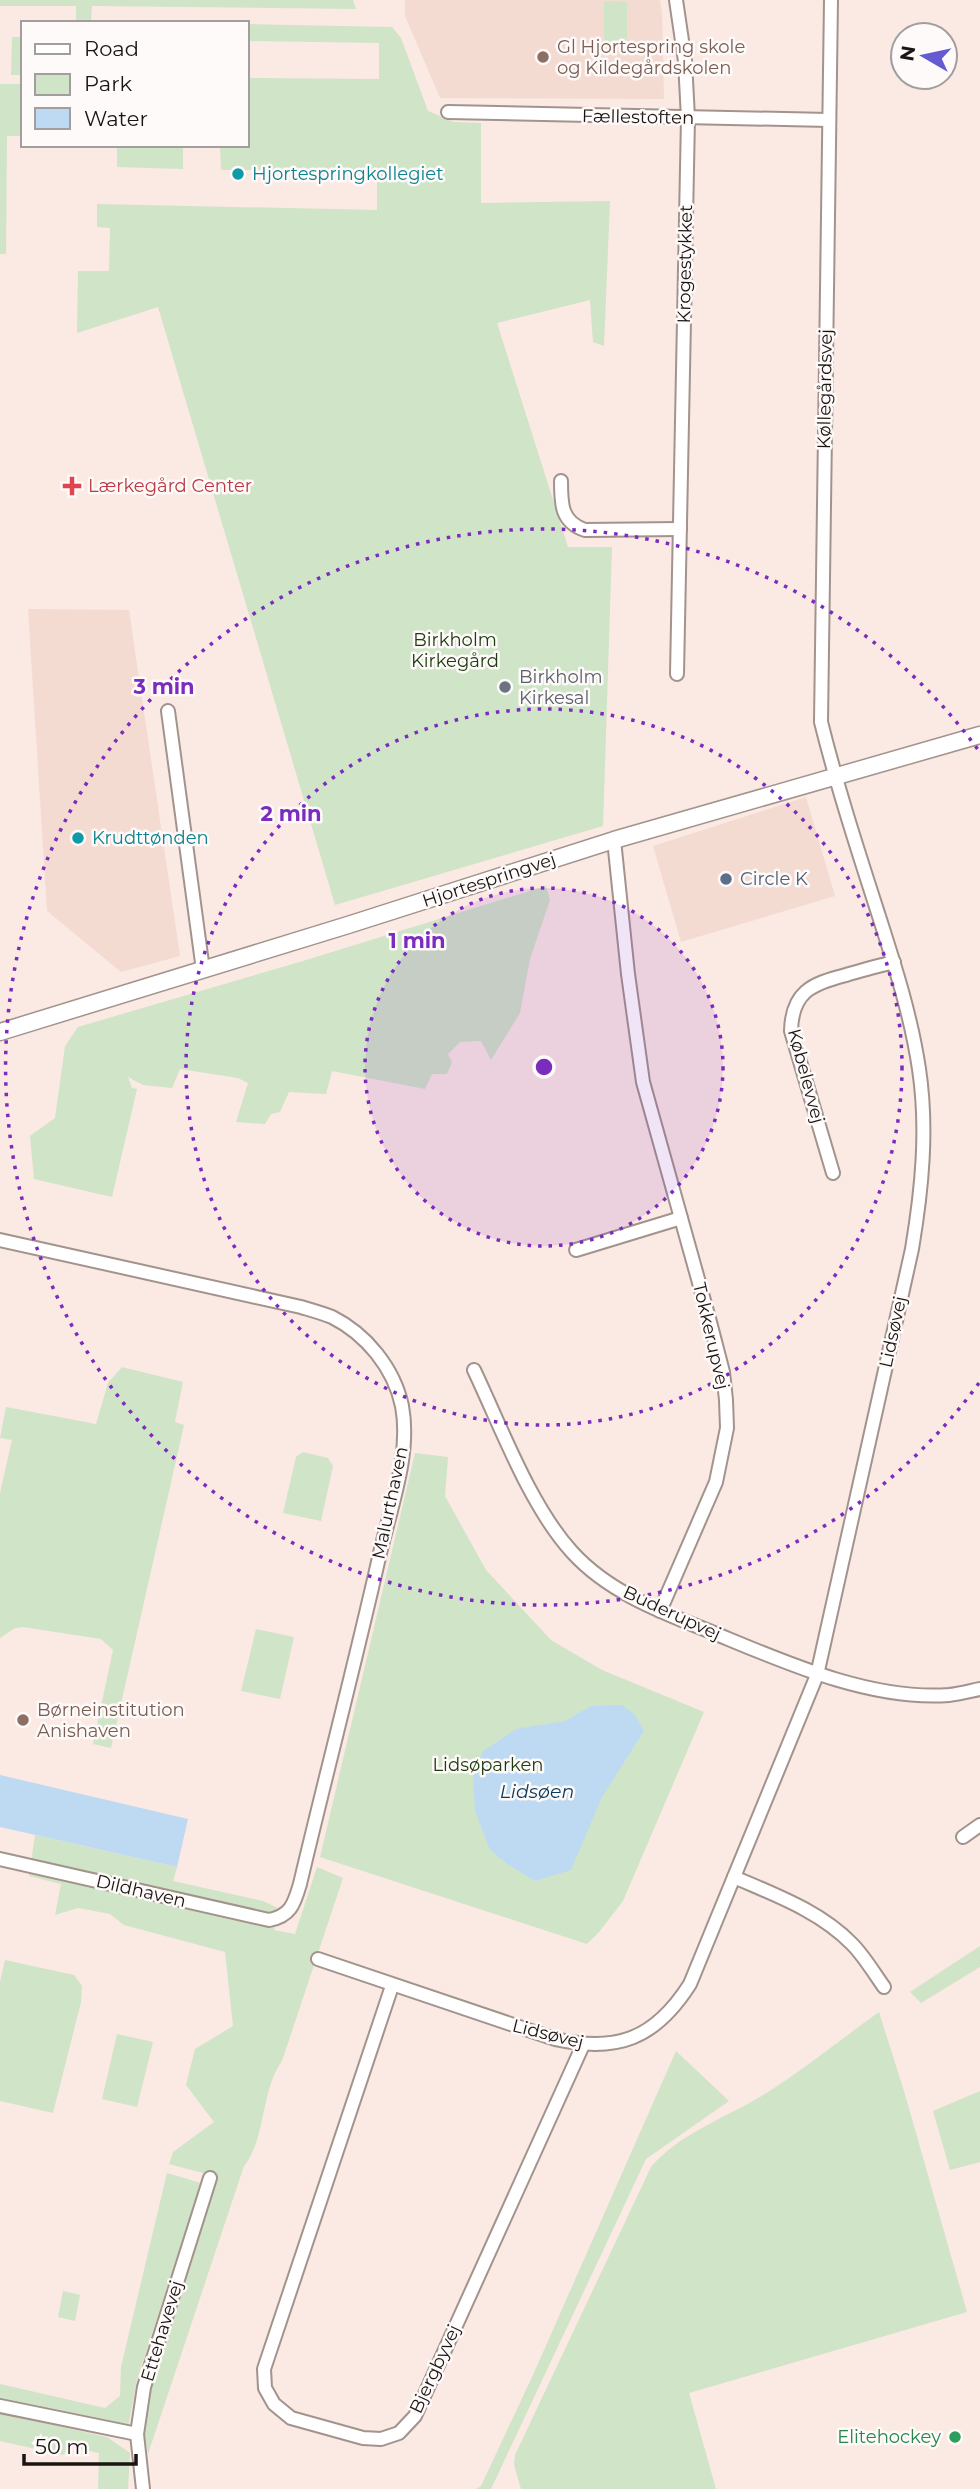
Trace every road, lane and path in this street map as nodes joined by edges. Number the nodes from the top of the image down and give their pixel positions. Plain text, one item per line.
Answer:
1 (676, 0) edge
2 (831, 0) edge
3 (448, 112) dead end
4 (688, 118) junction
5 (829, 120) junction
6 (561, 481) dead end
7 (680, 529) junction
8 (677, 674) dead end
9 (168, 711) dead end
10 (980, 735) edge
11 (834, 777) junction
12 (614, 840) junction
13 (894, 962) junction
14 (203, 970) junction
15 (0, 1032) edge
16 (833, 1173) dead end
17 (681, 1218) junction
18 (0, 1240) edge
19 (576, 1250) dead end
20 (474, 1370) dead end
21 (660, 1611) junction
22 (817, 1675) junction
23 (980, 1689) edge
24 (980, 1825) edge
25 (963, 1836) dead end
26 (0, 1858) edge
27 (734, 1877) junction
28 (282, 1918) joint
29 (318, 1959) dead end
30 (392, 1986) junction
31 (884, 1987) dead end
32 (583, 2045) junction
33 (210, 2178) dead end
34 (0, 2406) edge
35 (137, 2434) junction
36 (143, 2489) edge

1 - 4 street, Krogestykket
2 - 5 street, Køllegårdsvej
3 - 4 street, Fællestoften
4 - 5 street, Fællestoften
4 - 7 street, Krogestykket
5 - 11 street, Køllegårdsvej
6 - 7 street
7 - 8 street, Krogestykket
9 - 14 street
10 - 11 street, Hjortespringvej
11 - 12 street, Hjortespringvej
11 - 13 street, Lidsøvej
12 - 14 street, Hjortespringvej
12 - 17 street, Tokkerupvej
13 - 16 street, Købelevvej
13 - 22 street, Lidsøvej
14 - 15 street, Hjortespringvej
17 - 19 street
17 - 21 street, Tokkerupvej
18 - 28 street, Malurthaven
20 - 21 street, Buderupvej
21 - 22 street, Buderupvej
22 - 23 street, Buderupvej
22 - 27 street, Lidsøvej
24 - 25 street
26 - 28 street, Dildhaven
27 - 31 street
27 - 32 street, Lidsøvej
29 - 30 street, Lidsøvej
30 - 32 street, Lidsøvej
30 - 32 street, Bjergbyvej
33 - 35 street, Ettehavevej
34 - 35 street
35 - 36 street, Ettehavevej

